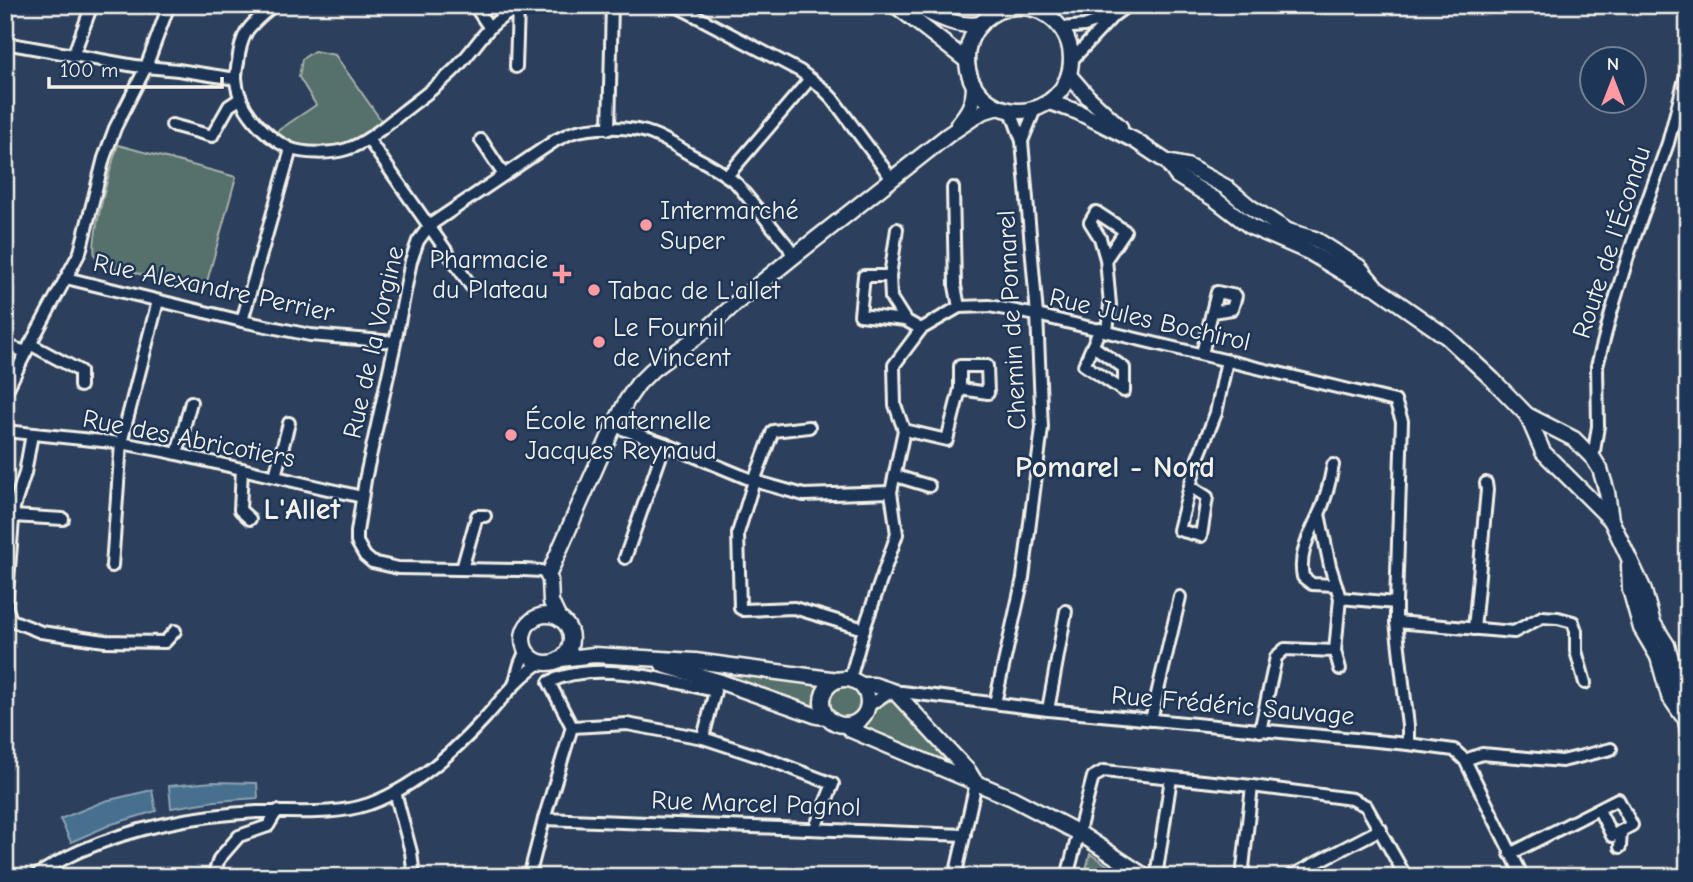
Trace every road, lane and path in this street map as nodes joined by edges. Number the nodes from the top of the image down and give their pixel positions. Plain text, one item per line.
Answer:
1 (92, 5) edge
2 (169, 5) edge
3 (274, 5) edge
4 (474, 5) edge
5 (612, 5) edge
6 (664, 5) edge
7 (895, 5) edge
8 (914, 5) edge
9 (1128, 5) edge
10 (1025, 6) edge
11 (523, 7) edge
12 (989, 15) edge
13 (1113, 16) junction
14 (489, 27) junction
15 (1061, 28) junction
16 (5, 43) edge
17 (73, 56) junction
18 (1072, 60) junction
19 (967, 61) junction
20 (146, 67) junction
21 (516, 67) dead end
22 (1688, 67) edge
23 (1069, 75) junction
24 (236, 79) junction
25 (810, 79) junction
26 (974, 85) junction
27 (241, 98) junction
28 (1049, 102) junction
29 (1004, 109) junction
30 (1035, 109) junction
31 (172, 125) dead end
32 (609, 129) junction
33 (948, 135) junction
34 (368, 139) junction
35 (481, 140) dead end
36 (1134, 140) junction
37 (1022, 141) junction
38 (291, 149) junction
39 (504, 175) junction
40 (727, 176) junction
41 (892, 179) junction
42 (953, 188) dead end
43 (430, 225) junction
44 (897, 229) dead end
45 (793, 257) junction
46 (1106, 258) dead end
47 (890, 276) junction
48 (66, 278) junction
49 (471, 286) dead end
50 (158, 301) junction
51 (959, 307) junction
52 (1212, 312) dead end
53 (1037, 315) junction
54 (905, 320) junction
55 (242, 321) junction
56 (921, 329) junction
57 (1103, 330) junction
58 (395, 342) junction
59 (5, 345) edge
60 (1093, 346) dead end
61 (28, 348) junction
62 (1202, 354) junction
63 (1227, 360) junction
64 (80, 386) dead end
65 (960, 389) dead end
66 (5, 394) edge
67 (191, 402) dead end
68 (1527, 415) junction
69 (289, 423) dead end
70 (614, 426) junction
71 (1548, 426) junction
72 (809, 427) dead end
73 (904, 430) junction
74 (5, 431) edge
75 (32, 434) junction
76 (1596, 434) junction
77 (1537, 437) junction
78 (1574, 439) junction
79 (121, 443) junction
80 (665, 444) junction
81 (177, 454) junction
82 (1592, 458) junction
83 (1333, 466) dead end
84 (242, 469) junction
85 (275, 476) junction
86 (896, 476) junction
87 (754, 481) junction
88 (1486, 483) dead end
89 (929, 486) dead end
90 (1190, 486) dead end
91 (891, 492) junction
92 (1607, 492) junction
93 (362, 497) junction
94 (1592, 500) junction
95 (1319, 514) junction
96 (13, 516) junction
97 (485, 516) dead end
98 (63, 519) dead end
99 (250, 519) dead end
100 (1611, 520) junction
101 (625, 558) dead end
102 (112, 566) dead end
103 (462, 569) junction
104 (548, 576) junction
105 (1336, 585) junction
106 (550, 594) junction
107 (1180, 597) dead end
108 (1340, 598) junction
109 (1396, 603) junction
110 (1066, 611) dead end
111 (537, 617) junction
112 (558, 617) junction
113 (1396, 622) junction
114 (8, 623) edge
115 (864, 629) junction
116 (1474, 629) junction
117 (176, 631) dead end
118 (572, 639) junction
119 (526, 650) junction
120 (1335, 651) junction
121 (594, 656) junction
122 (638, 658) junction
123 (561, 659) junction
124 (540, 663) junction
125 (1340, 669) dead end
126 (850, 681) junction
127 (1585, 683) dead end
128 (514, 685) junction
129 (895, 692) junction
130 (995, 703) junction
131 (867, 707) junction
132 (1048, 710) junction
133 (827, 717) junction
134 (1151, 720) junction
135 (846, 725) junction
136 (1686, 726) edge
137 (572, 727) junction
138 (1260, 731) junction
139 (703, 738) junction
140 (1408, 744) junction
141 (1611, 749) dead end
142 (1465, 760) junction
143 (1171, 778) junction
144 (976, 783) junction
145 (1252, 786) junction
146 (395, 792) junction
147 (1598, 810) junction
148 (277, 811) junction
149 (544, 818) junction
150 (815, 828) junction
151 (1381, 829) junction
152 (1621, 831) junction
153 (1079, 833) junction
154 (965, 835) junction
155 (1620, 847) dead end
156 (1510, 854) junction
157 (34, 877) edge
158 (213, 877) edge
159 (414, 877) edge
160 (529, 877) edge
161 (955, 877) edge
162 (1067, 877) edge
163 (1146, 877) edge
164 (1156, 877) edge
165 (1242, 877) edge
166 (1289, 877) edge
167 (1406, 877) edge
168 (1522, 877) edge

1 - 17 street
2 - 20 street
3 - 24 street
4 - 14 street
5 - 32 street
6 - 25 street
7 - 19 street
8 - 12 street
9 - 13 street
10 - 12 street
10 - 15 street
11 - 14 street
11 - 21 street
12 - 19 street
13 - 15 street
13 - 18 street
14 - 34 street
15 - 18 street
16 - 17 street
17 - 20 street
18 - 23 street
19 - 26 street
20 - 24 street
20 - 48 street
22 - 76 street, Route de l'Écondu
23 - 28 street
23 - 36 street
24 - 27 street
25 - 40 street
25 - 41 street
26 - 29 street
26 - 33 street
27 - 31 street
27 - 38 street
28 - 30 street
28 - 36 street
29 - 30 street
29 - 33 street
29 - 37 street, Chemin de Pomarel
30 - 37 street, Chemin de Pomarel
32 - 39 street, Rue de la Vorgine
32 - 40 street, Rue de la Vorgine
33 - 41 street
34 - 38 street
34 - 43 street
35 - 39 street
36 - 68 street
37 - 53 street, Chemin de Pomarel
38 - 55 street
39 - 43 street, Rue de la Vorgine
40 - 45 street, Rue de la Vorgine
41 - 45 street
42 - 51 street
43 - 49 street
43 - 58 street, Rue de la Vorgine
44 - 47 street
45 - 70 street
46 - 57 street
47 - 54 street
47 - 54 street
48 - 50 street, Rue Alexandre Perrier
48 - 61 street
50 - 55 street, Rue Alexandre Perrier
50 - 79 street
51 - 53 street, Rue Jules Bochirol
51 - 56 street, Rue Jules Bochirol
52 - 62 street
53 - 57 street, Rue Jules Bochirol
53 - 130 street, Chemin de Pomarel
54 - 56 street
55 - 58 street, Rue Alexandre Perrier
56 - 73 street, Rue Jules Bochirol
57 - 60 street
57 - 62 street, Rue Jules Bochirol
58 - 93 street, Rue de la Vorgine
59 - 61 street
61 - 64 street
61 - 66 street
62 - 63 street, Rue Jules Bochirol
63 - 90 street
63 - 109 street, Rue Jules Bochirol
65 - 73 street
67 - 81 street
68 - 71 street
68 - 77 street
69 - 85 street
70 - 80 street
70 - 104 street
71 - 77 street
71 - 78 street
72 - 87 street
73 - 86 street, Rue Jules Bochirol
74 - 75 street, Rue des Abricotiers
75 - 79 street, Rue des Abricotiers
75 - 96 street
76 - 78 street
76 - 82 street, Route de l'Écondu
77 - 94 street
78 - 82 street
79 - 81 street, Rue des Abricotiers
79 - 102 street
80 - 87 street
80 - 101 street
81 - 84 street, Rue des Abricotiers
82 - 92 street
83 - 95 street
84 - 85 street, Rue des Abricotiers
84 - 99 street
85 - 93 street, Rue des Abricotiers
86 - 89 street
86 - 91 street, Rue Jules Bochirol
87 - 91 street
87 - 115 street
88 - 116 street
91 - 115 street, Rue Jules Bochirol
92 - 94 street
92 - 100 street
93 - 103 street, Rue de la Vorgine
94 - 100 street
95 - 105 street
95 - 105 street
96 - 98 street
96 - 114 street
97 - 103 street
100 - 136 street
103 - 104 street, Rue de la Vorgine
104 - 106 street
105 - 108 street
106 - 111 street
106 - 112 street
107 - 134 street
108 - 109 street
108 - 120 street
109 - 113 street, Rue Jules Bochirol
110 - 132 street
111 - 112 street
111 - 119 street
112 - 118 street
113 - 116 street
113 - 140 street, Rue Jules Bochirol
114 - 117 street
115 - 126 street, Rue Jules Bochirol
116 - 127 street
118 - 121 street
118 - 123 street
119 - 124 street
119 - 128 street
120 - 125 street
120 - 138 street
121 - 122 street
121 - 123 street
122 - 126 street
122 - 133 street
123 - 124 street
124 - 128 street
126 - 129 street
126 - 131 street
126 - 133 street
128 - 146 street
129 - 130 street, Rue Frédéric Sauvage
129 - 131 street
129 - 144 street
130 - 132 street, Rue Frédéric Sauvage
131 - 135 street
132 - 134 street, Rue Frédéric Sauvage
133 - 135 street
134 - 138 street, Rue Frédéric Sauvage
135 - 144 street
137 - 139 street
137 - 139 street
137 - 149 street
138 - 140 street, Rue Frédéric Sauvage
139 - 150 street
140 - 142 street, Rue Frédéric Sauvage
141 - 142 street
142 - 156 street
143 - 145 street
143 - 153 street
143 - 164 street
144 - 153 street
144 - 154 street
145 - 151 street
145 - 165 street
146 - 148 street
146 - 159 street
147 - 152 street
147 - 152 street
147 - 156 street
148 - 157 street
148 - 158 street
149 - 150 street, Rue Marcel Pagnol
149 - 160 street
150 - 154 street, Rue Marcel Pagnol
151 - 166 street
151 - 167 street
152 - 155 street
153 - 162 street
153 - 163 street
154 - 161 street
156 - 168 street

